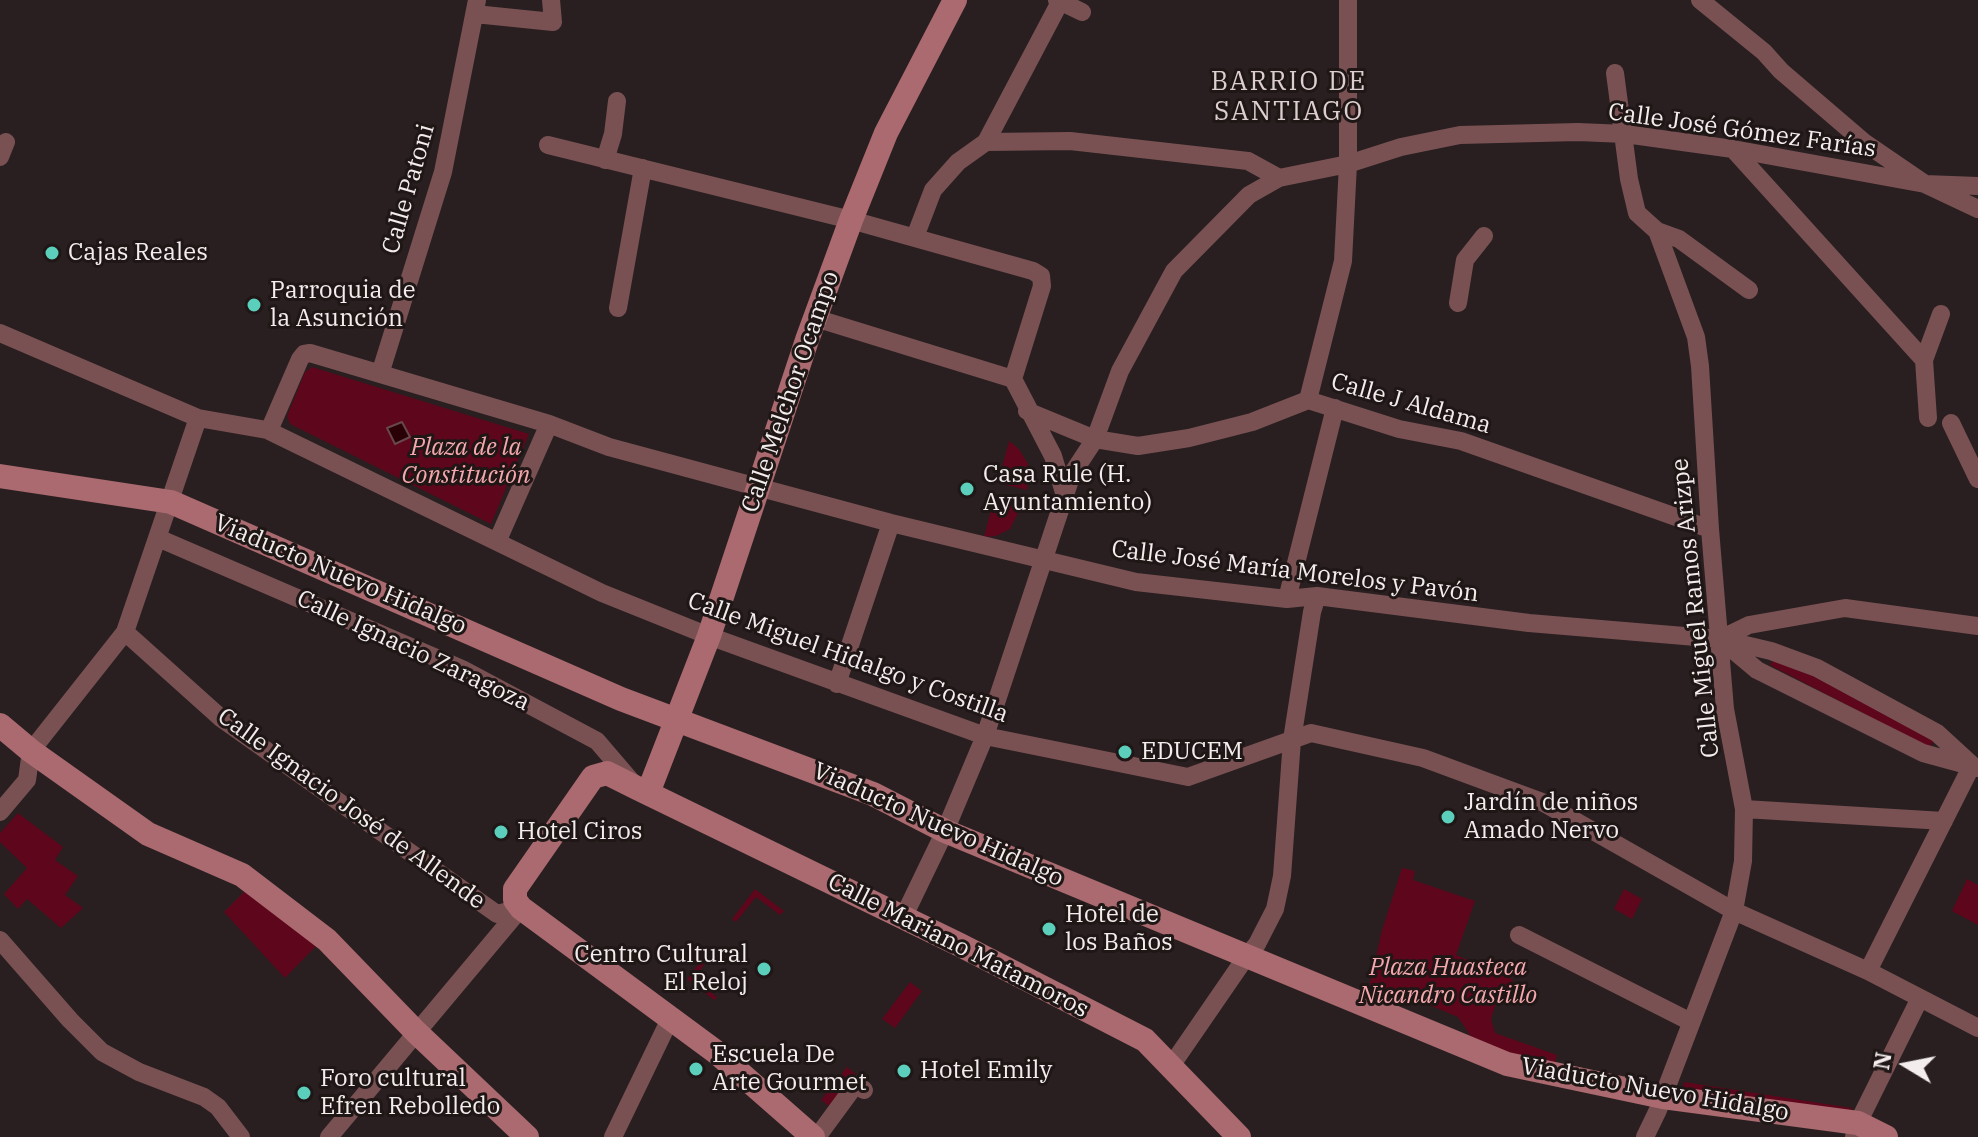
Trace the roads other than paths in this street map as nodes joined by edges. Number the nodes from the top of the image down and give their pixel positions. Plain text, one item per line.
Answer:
1 (551, 0) edge
2 (955, 0) edge
3 (1348, 0) edge
4 (1700, 0) edge
5 (1059, 1) edge
6 (476, 7) edge
7 (1082, 12) dead end
8 (1615, 73) dead end
9 (617, 101) dead end
10 (1625, 134) junction
11 (986, 142) junction
12 (548, 145) dead end
13 (1733, 149) junction
14 (605, 160) junction
15 (1348, 164) junction
16 (643, 168) junction
17 (1279, 178) junction
18 (1925, 184) junction
19 (1978, 186) edge
20 (1978, 209) edge
21 (851, 220) junction
22 (1657, 231) junction
23 (1484, 236) dead end
24 (915, 237) junction
25 (1749, 290) dead end
26 (1458, 303) dead end
27 (618, 308) dead end
28 (1941, 314) dead end
29 (815, 318) junction
30 (0, 333) edge
31 (1924, 360) junction
32 (380, 374) junction
33 (1013, 379) junction
34 (1308, 400) junction
35 (1335, 408) junction
36 (1027, 411) junction
37 (198, 418) junction
38 (1928, 418) dead end
39 (1951, 423) dead end
40 (549, 424) junction
41 (267, 430) junction
42 (1095, 439) junction
43 (0, 476) edge
44 (1978, 479) edge
45 (759, 487) junction
46 (1065, 496) junction
47 (171, 502) junction
48 (891, 523) junction
49 (1710, 529) junction
50 (158, 538) junction
51 (497, 542) junction
52 (1042, 561) junction
53 (1317, 596) junction
54 (1287, 599) junction
55 (1978, 626) edge
56 (125, 632) junction
57 (709, 636) junction
58 (1720, 639) junction
59 (837, 684) junction
60 (678, 719) junction
61 (0, 725) edge
62 (985, 736) junction
63 (1292, 740) junction
64 (31, 751) junction
65 (1975, 766) edge
66 (643, 790) junction
67 (1744, 809) junction
68 (0, 812) edge
69 (1944, 821) junction
70 (945, 831) junction
71 (521, 908) junction
72 (1734, 911) junction
73 (903, 918) junction
74 (1519, 935) dead end
75 (0, 940) edge
76 (1246, 957) junction
77 (1868, 971) junction
78 (1919, 1000) junction
79 (671, 1017) junction
80 (1691, 1022) junction
81 (1978, 1028) edge
82 (416, 1032) junction
83 (1171, 1066) junction
84 (864, 1090) dead end
85 (1663, 1097) junction
86 (1856, 1130) edge
87 (238, 1135) edge
88 (329, 1137) edge
89 (527, 1137) edge
90 (613, 1137) edge
91 (815, 1137) edge
92 (1239, 1137) edge
93 (1645, 1137) edge
94 (1886, 1137) edge

1 - 6 street
2 - 21 street, Calle Melchor Ocampo
3 - 15 street
4 - 18 street
5 - 7 street
5 - 11 street
6 - 32 street, Calle Patoni
8 - 10 street, Calle Miguel Ramos Arizpe
9 - 14 street
10 - 13 street, Calle José Gómez Farías
10 - 15 street, Calle José Gómez Farías
10 - 22 street, Calle Miguel Ramos Arizpe
11 - 17 street
11 - 24 street
12 - 14 street
13 - 18 street, Calle José Gómez Farías
13 - 31 street
14 - 16 street
15 - 17 street, Calle José Gómez Farías
15 - 34 street
16 - 21 street
16 - 27 street
17 - 42 street
18 - 19 street
18 - 20 street
21 - 24 street
21 - 29 street, Calle Melchor Ocampo
22 - 25 street
22 - 49 street, Calle Miguel Ramos Arizpe
23 - 26 street
24 - 33 street
28 - 31 street
29 - 33 street
29 - 45 street, Calle Melchor Ocampo
30 - 37 street, Calle Miguel Hidalgo y Costilla
31 - 38 street
32 - 40 street, Calle José María Morelos y Pavón
32 - 41 street, Calle José María Morelos y Pavón
33 - 36 street
34 - 35 street, Calle J Aldama
34 - 42 street, Calle J Aldama
35 - 49 street, Calle J Aldama
35 - 54 street
36 - 42 street, Calle J Aldama
36 - 46 street
37 - 41 street, Calle Miguel Hidalgo y Costilla
37 - 47 street
39 - 44 street
40 - 45 street, Calle José María Morelos y Pavón
40 - 51 street
41 - 51 street, Calle Miguel Hidalgo y Costilla
42 - 46 street
43 - 47 street, Viaducto Nuevo Hidalgo
45 - 48 street, Calle José María Morelos y Pavón
45 - 57 street, Calle Melchor Ocampo
46 - 52 street
47 - 50 street
47 - 60 street, Viaducto Nuevo Hidalgo
48 - 52 street, Calle José María Morelos y Pavón
48 - 59 street
49 - 58 street, Calle Miguel Ramos Arizpe
50 - 56 street
50 - 66 street, Calle Ignacio Zaragoza
51 - 57 street, Calle Miguel Hidalgo y Costilla
52 - 54 street, Calle José María Morelos y Pavón
52 - 62 street
53 - 54 street, Calle José María Morelos y Pavón
53 - 58 street, Calle José María Morelos y Pavón
53 - 63 street
55 - 58 street
56 - 64 street
56 - 71 street, Calle Ignacio José de Allende
57 - 59 street, Calle Miguel Hidalgo y Costilla
57 - 60 street, Calle Melchor Ocampo
58 - 65 street
58 - 65 street, Calle José María Morelos y Pavón
58 - 67 street, Calle Miguel Ramos Arizpe
59 - 62 street, Calle Miguel Hidalgo y Costilla
60 - 66 street, Calle Melchor Ocampo
60 - 70 street, Viaducto Nuevo Hidalgo
61 - 64 street
62 - 63 street, Calle Miguel Hidalgo y Costilla
62 - 70 street
63 - 72 street, Calle Miguel Hidalgo y Costilla
63 - 76 street
64 - 68 street
64 - 82 street
65 - 69 street
66 - 71 street, Calle Mariano Matamoros
66 - 73 street, Calle Mariano Matamoros
67 - 69 street
67 - 72 street, Calle Miguel Ramos Arizpe
69 - 77 street
70 - 73 street
70 - 76 street, Viaducto Nuevo Hidalgo
71 - 79 street, Calle Ignacio José de Allende
71 - 82 street
72 - 77 street, Calle Miguel Hidalgo y Costilla
72 - 80 street, Calle Miguel Ramos Arizpe
73 - 83 street, Calle Mariano Matamoros
74 - 80 street
75 - 87 street
76 - 83 street
76 - 85 street, Viaducto Nuevo Hidalgo
77 - 78 street, Calle Miguel Hidalgo y Costilla
78 - 81 street, Calle Miguel Hidalgo y Costilla
78 - 86 street
79 - 90 street
79 - 91 street, Calle Ignacio José de Allende
80 - 85 street, Calle Miguel Ramos Arizpe
82 - 88 street
82 - 89 street
83 - 92 street, Calle Mariano Matamoros
84 - 91 street
85 - 86 street, Viaducto Nuevo Hidalgo
85 - 93 street, Calle Miguel Ramos Arizpe
86 - 94 street, Viaducto Nuevo Hidalgo

